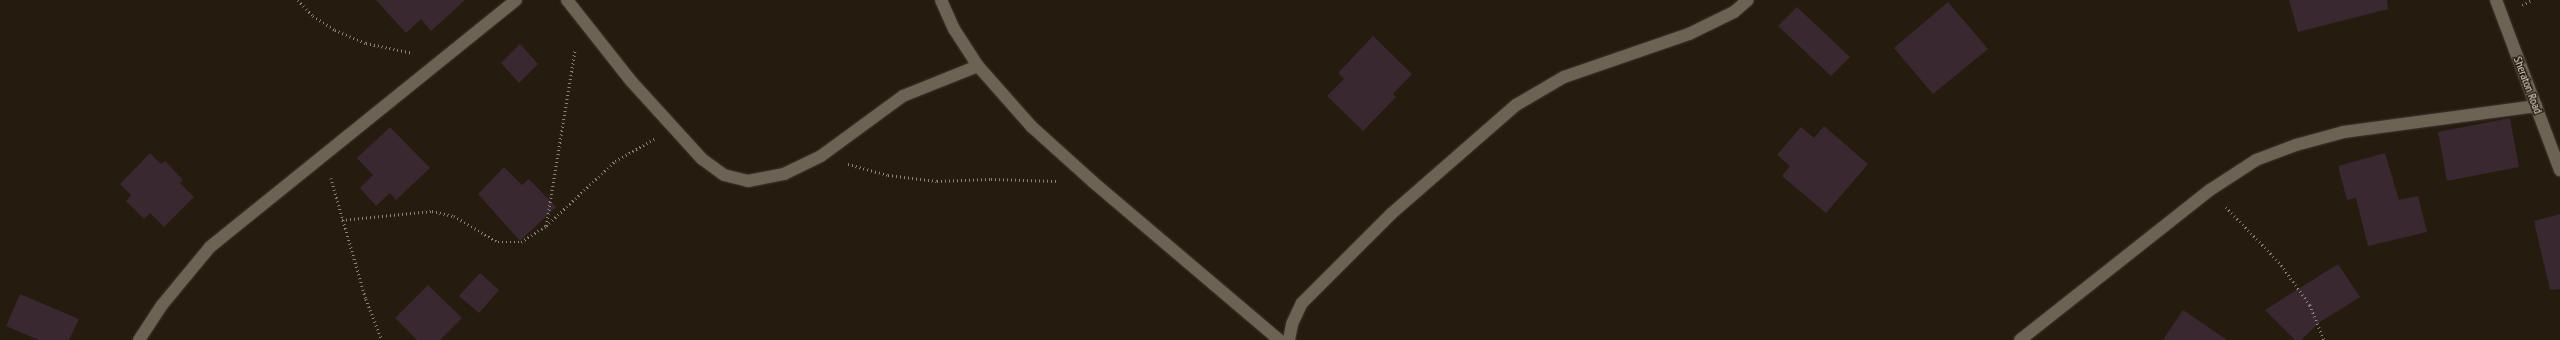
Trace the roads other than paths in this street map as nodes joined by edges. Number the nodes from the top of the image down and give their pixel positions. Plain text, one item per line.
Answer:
1 (516, 0) edge
2 (567, 0) edge
3 (941, 0) edge
4 (1748, 0) edge
5 (2496, 0) edge
6 (978, 66) junction
7 (2536, 106) junction
8 (2560, 170) edge
9 (139, 340) edge
10 (1279, 340) edge
11 (1289, 340) edge
12 (2020, 340) edge

1 - 9 street
2 - 6 street
3 - 6 street
4 - 11 street
5 - 7 street, Sheraton Road
6 - 10 street
7 - 8 street, Sheraton Road
7 - 12 street

